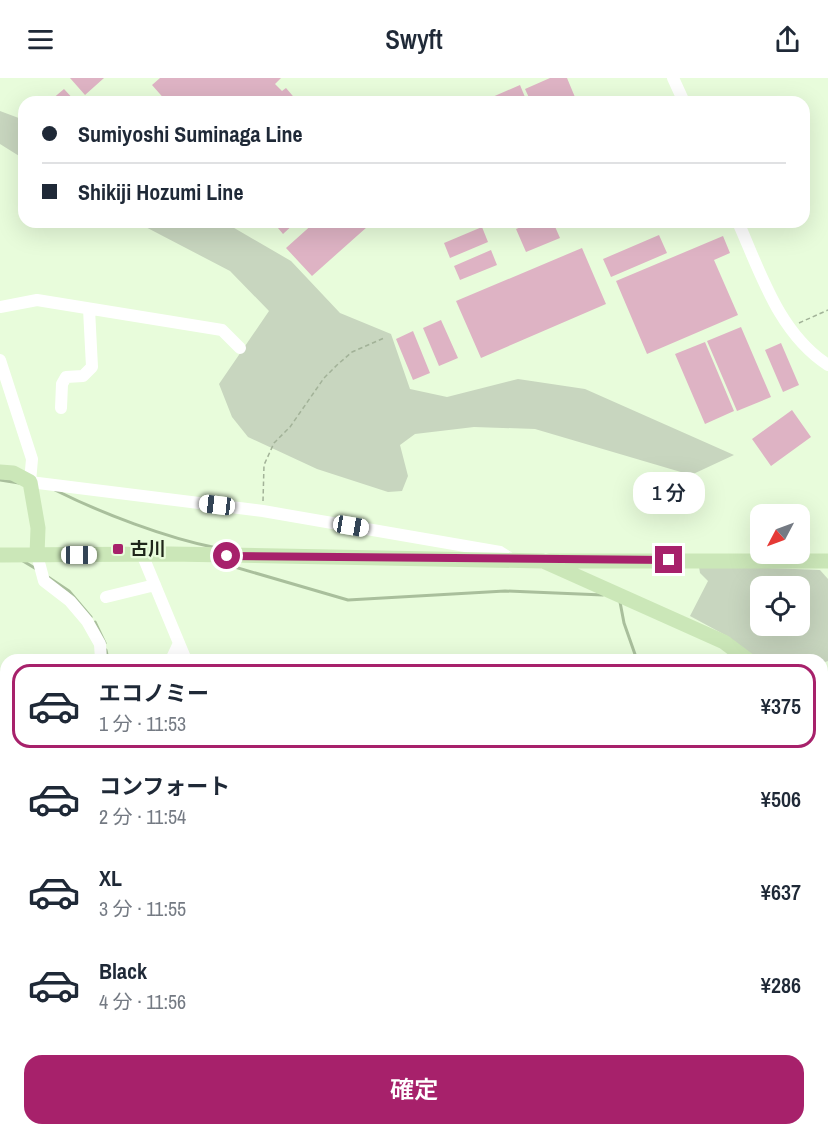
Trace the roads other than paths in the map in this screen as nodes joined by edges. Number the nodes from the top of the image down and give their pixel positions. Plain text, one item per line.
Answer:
1 (673, 78) edge
2 (681, 96) edge
3 (741, 228) edge
4 (0, 307) edge
5 (89, 309) junction
6 (240, 348) dead end
7 (0, 360) edge
8 (828, 365) edge
9 (61, 408) dead end
10 (0, 472) edge
11 (30, 482) junction
12 (142, 554) junction
13 (0, 555) edge
14 (38, 555) junction
15 (512, 559) junction
16 (543, 561) junction
17 (828, 561) edge
18 (154, 585) junction
19 (106, 597) dead end
20 (179, 643) junction
21 (101, 654) edge
22 (174, 654) edge
23 (184, 654) edge
24 (740, 654) edge

1 - 2 street
3 - 8 street
4 - 5 street
5 - 6 street
5 - 9 street
7 - 11 street
10 - 11 main road
11 - 14 main road
11 - 15 street
12 - 14 main road
12 - 15 main road
12 - 18 street
13 - 14 main road
14 - 21 street
15 - 16 main road
16 - 17 main road
16 - 24 main road
18 - 19 street
18 - 20 street
20 - 22 street
20 - 23 street

